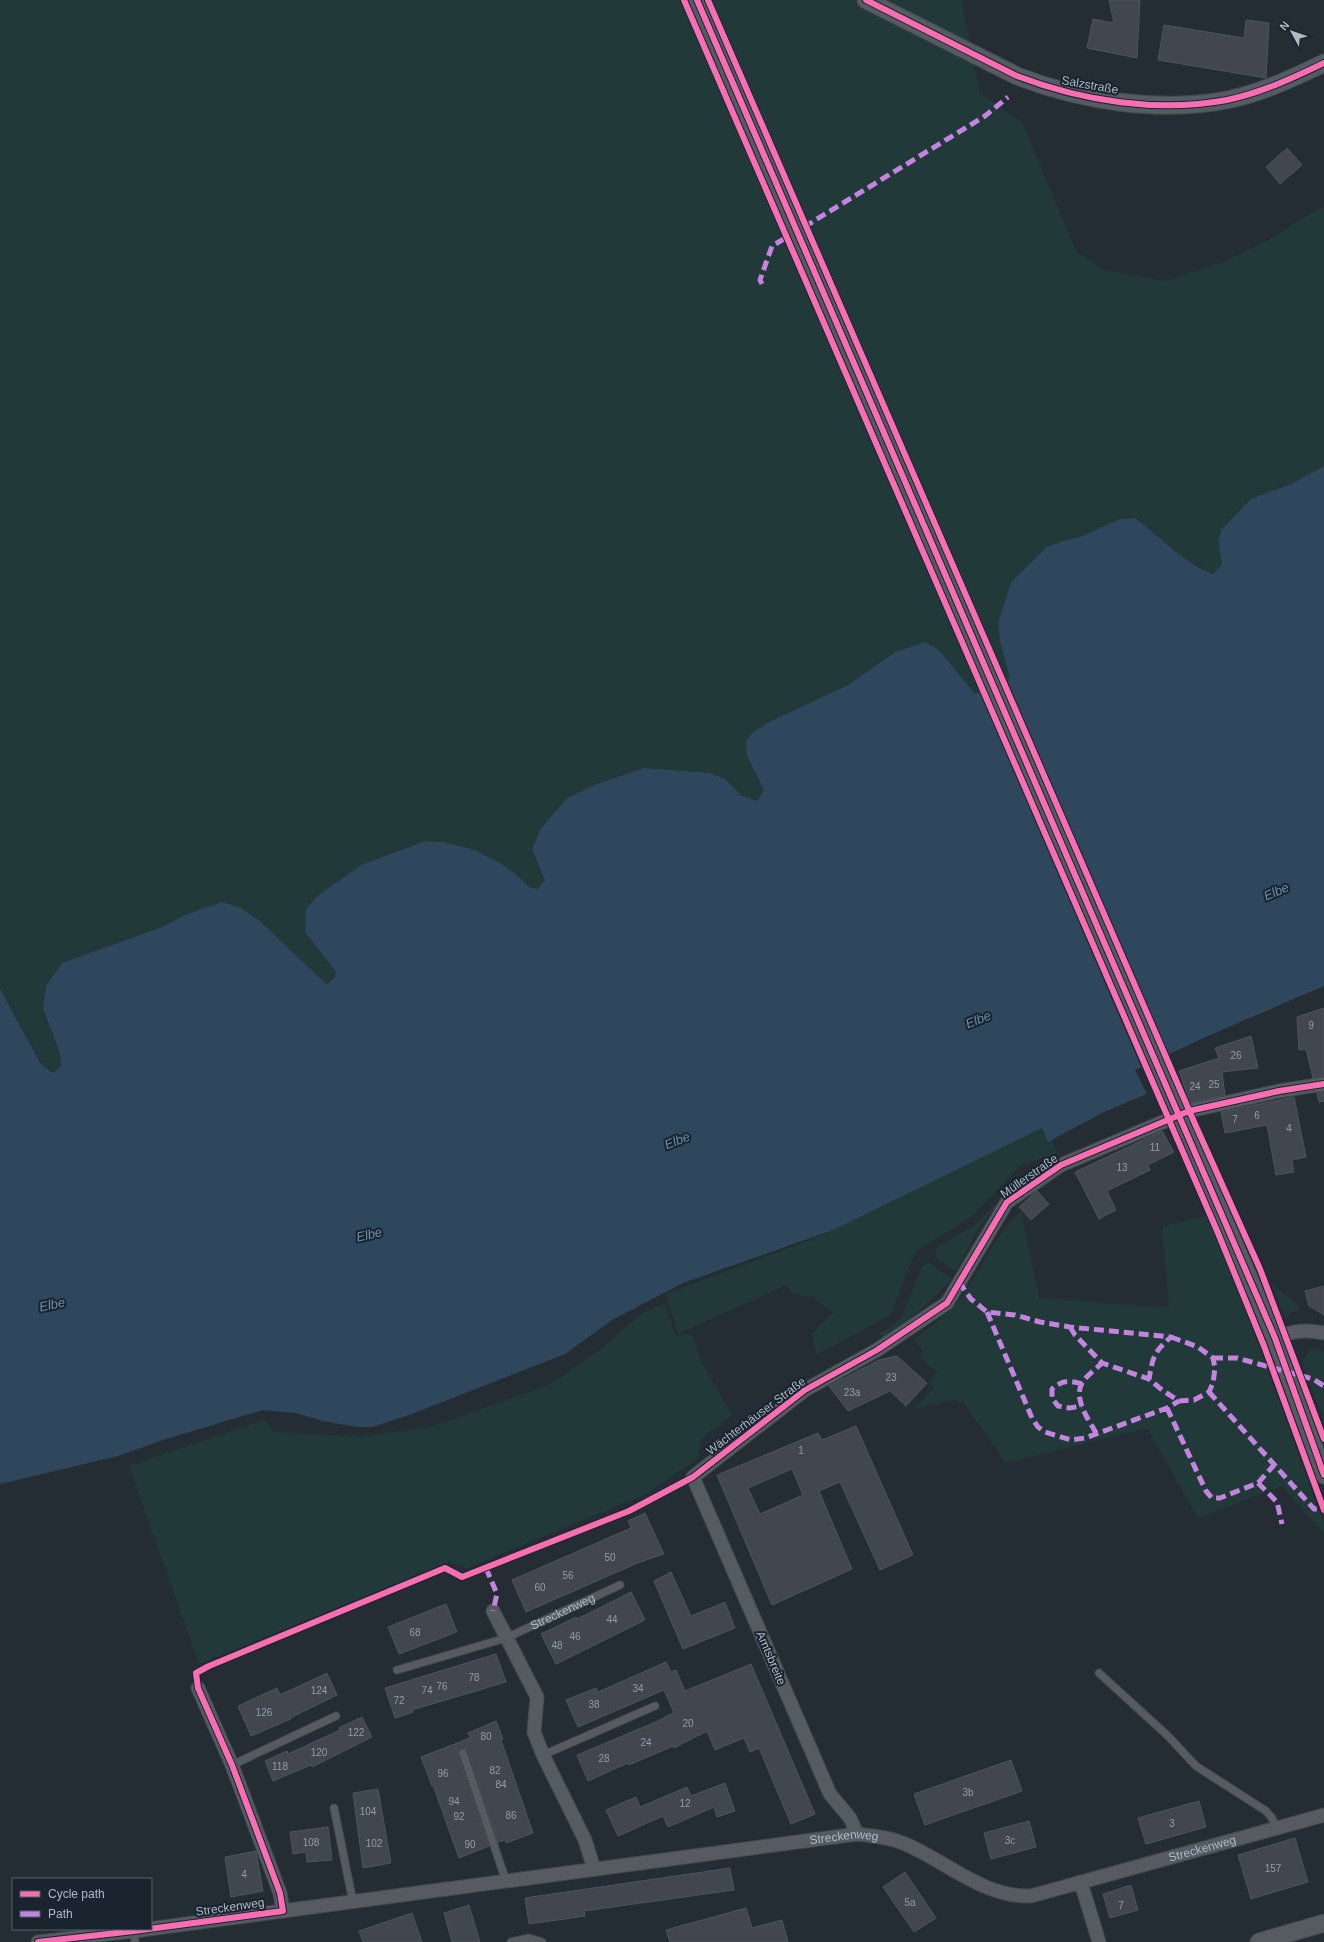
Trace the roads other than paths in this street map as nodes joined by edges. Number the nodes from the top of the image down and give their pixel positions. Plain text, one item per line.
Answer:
1 (697, 0) edge
2 (866, 0) edge
3 (1324, 63) edge
4 (1324, 1084) edge
5 (1324, 1333) edge
6 (1275, 1338) junction
7 (834, 1375) joint
8 (1324, 1475) edge
9 (693, 1478) joint
10 (620, 1585) dead end
11 (493, 1611) dead end
12 (506, 1638) junction
13 (397, 1670) dead end
14 (1099, 1673) dead end
15 (198, 1688) dead end
16 (655, 1706) dead end
17 (336, 1716) dead end
18 (463, 1753) dead end
19 (543, 1755) junction
20 (232, 1765) junction
21 (334, 1808) dead end
22 (1324, 1815) edge
23 (1276, 1828) junction
24 (857, 1834) junction
25 (594, 1869) junction
26 (506, 1881) junction
27 (1081, 1883) junction
28 (353, 1902) junction
29 (283, 1911) junction
30 (1324, 1923) edge
31 (134, 1937) edge
32 (38, 1942) edge
33 (511, 1942) edge
34 (542, 1942) edge
35 (1099, 1942) edge
36 (1259, 1942) edge

1 - 6 street, bridge
2 - 3 street, Salzstraße
4 - 7 street, Müllerstraße
5 - 6 street
6 - 8 street
7 - 9 street, Wächterhäuser Straße
9 - 24 street, Amtsbreite
10 - 12 lane, Streckenweg
11 - 12 street
12 - 13 lane, Streckenweg
12 - 19 street
14 - 23 lane
15 - 20 street, Streckenweg
16 - 19 lane
17 - 20 lane
18 - 26 lane
19 - 25 street
20 - 29 street, Streckenweg
21 - 28 lane
22 - 23 street, Streckenweg
23 - 27 street, Streckenweg
24 - 25 street, Streckenweg
24 - 27 street, Streckenweg
25 - 26 street, Streckenweg
26 - 28 street, Streckenweg
27 - 35 street
28 - 29 street, Streckenweg
29 - 31 street, Streckenweg
30 - 36 street
31 - 32 street, Streckenweg
33 - 34 lane

